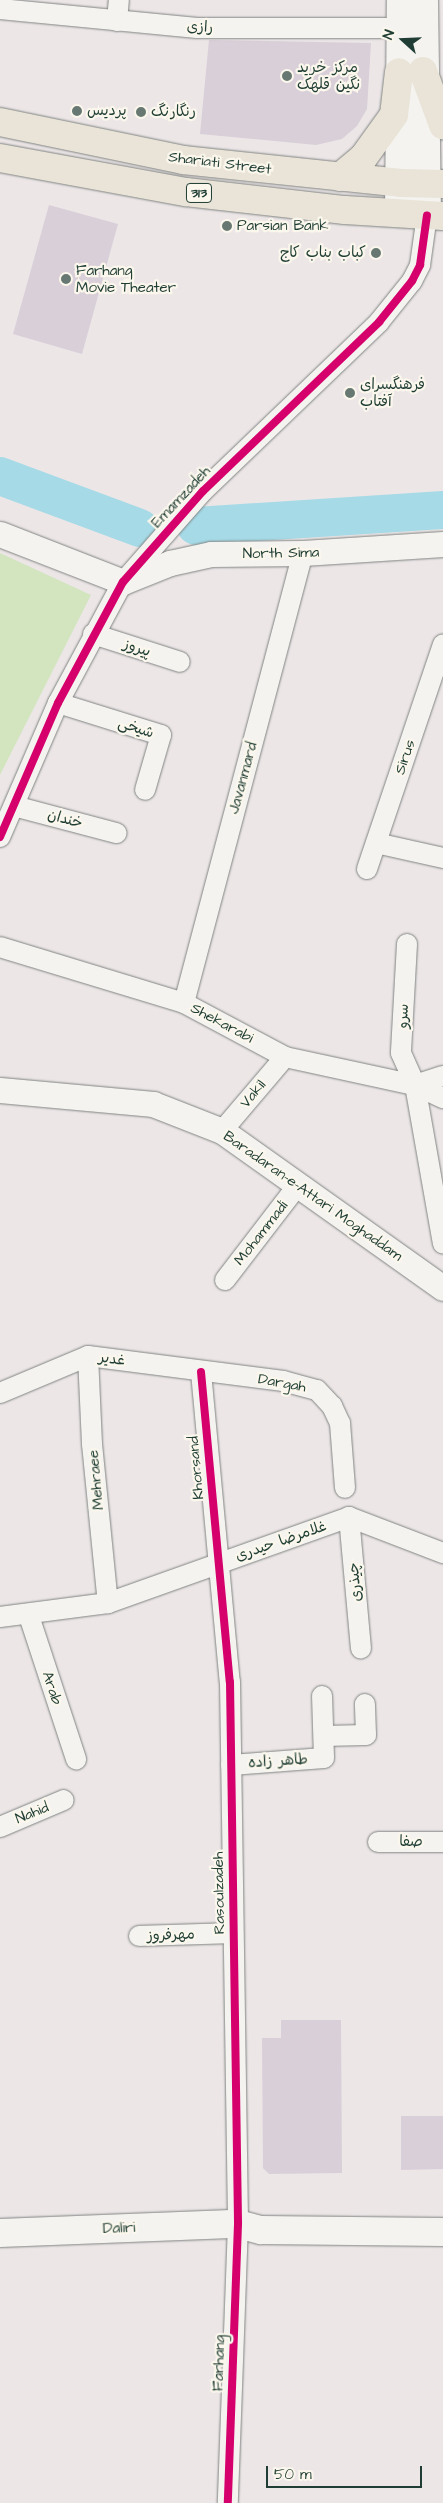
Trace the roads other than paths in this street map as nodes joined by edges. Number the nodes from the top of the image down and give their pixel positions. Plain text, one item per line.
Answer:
1 (119, 0) edge
2 (401, 0) edge
3 (424, 0) edge
4 (0, 9) edge
5 (116, 20) junction
6 (401, 28) junction
7 (411, 71) junction
8 (0, 122) edge
9 (443, 125) edge
10 (0, 158) edge
11 (340, 177) junction
12 (423, 183) edge
13 (400, 213) junction
14 (435, 215) edge
15 (0, 534) edge
16 (443, 544) edge
17 (303, 553) junction
18 (123, 582) junction
19 (94, 634) junction
20 (443, 644) edge
21 (180, 662) dead end
22 (58, 703) junction
23 (145, 790) dead end
24 (14, 806) junction
25 (116, 833) dead end
26 (0, 837) edge
27 (376, 843) junction
28 (443, 858) edge
29 (367, 869) dead end
30 (407, 944) dead end
31 (0, 947) edge
32 (184, 1003) junction
33 (285, 1057) junction
34 (443, 1076) edge
35 (416, 1085) junction
36 (0, 1090) edge
37 (443, 1098) edge
38 (222, 1131) junction
39 (298, 1185) junction
40 (443, 1244) edge
41 (225, 1280) dead end
42 (443, 1288) edge
43 (88, 1356) junction
44 (201, 1372) junction
45 (0, 1393) edge
46 (345, 1488) dead end
47 (349, 1517) junction
48 (443, 1553) edge
49 (219, 1562) junction
50 (108, 1603) junction
51 (29, 1616) junction
52 (0, 1617) edge
53 (361, 1648) dead end
54 (322, 1696) dead end
55 (365, 1704) dead end
56 (324, 1736) junction
57 (76, 1759) dead end
58 (231, 1765) junction
59 (64, 1800) dead end
60 (0, 1826) edge
61 (378, 1842) dead end
62 (443, 1842) edge
63 (233, 1933) junction
64 (139, 1936) dead end
65 (443, 2215) edge
66 (238, 2224) junction
67 (443, 2232) edge
68 (0, 2233) edge
69 (228, 2503) edge

1 - 5 street
2 - 6 main road
3 - 7 main road
4 - 5 street, رازی
5 - 6 street, رازی
6 - 7 main road
7 - 9 main road
7 - 11 main road
7 - 12 main road
8 - 11 main road, Shariati Street / 313
10 - 13 main road, 313
11 - 12 main road, Shariati Street / 313
12 - 13 main road
12 - 14 main road
13 - 14 main road, 313
14 - 18 street, Emamzadeh
15 - 18 street
16 - 17 street, North Sima
17 - 18 street, North Sima
17 - 32 street, Javanmard
18 - 19 street, Emamzadeh
19 - 21 street, پیروز
19 - 22 street, Emamzadeh
20 - 27 street, Sirus
22 - 23 street, شیخی
22 - 24 street, Emamzadeh
24 - 25 street, خندان
24 - 26 street, Emamzadeh
27 - 28 street
27 - 29 street, Sirus
30 - 35 street, سرو
31 - 32 street, Shekarabi
32 - 33 street, Shekarabi
33 - 35 street, Shekarabi
33 - 38 street, Vakil
34 - 35 street
35 - 37 street, Shekarabi
35 - 40 street, سرو
36 - 38 street, Baradaran-e-Attari Moghaddam
38 - 39 street, Baradaran-e-Attari Moghaddam
39 - 41 street, Mohammadi
39 - 42 street, Baradaran-e-Attari Moghaddam
43 - 44 street, غدیر
43 - 45 street, غدیر
43 - 50 street, Mehraee
44 - 46 street, Dargah
44 - 49 street, Khorsand
47 - 48 street
47 - 49 street, غلامرضا حیدری
47 - 53 street, چیذری
49 - 50 street, غلامرضا حیدری
49 - 58 street, Rasoulzadeh
50 - 51 street, غلامرضا حیدری
51 - 52 street, غلامرضا حیدری
51 - 57 street, Arab
54 - 56 street, طاهر زاده
55 - 56 street
56 - 58 street, طاهر زاده
58 - 63 street, Rasoulzadeh
59 - 60 street, Nahid
61 - 62 street, صفا
63 - 64 street, مهرفروز
63 - 66 street, Rasoulzadeh
65 - 66 main road, Daliri
66 - 67 main road, Daliri
66 - 68 main road, Daliri
66 - 69 street, Farhang

